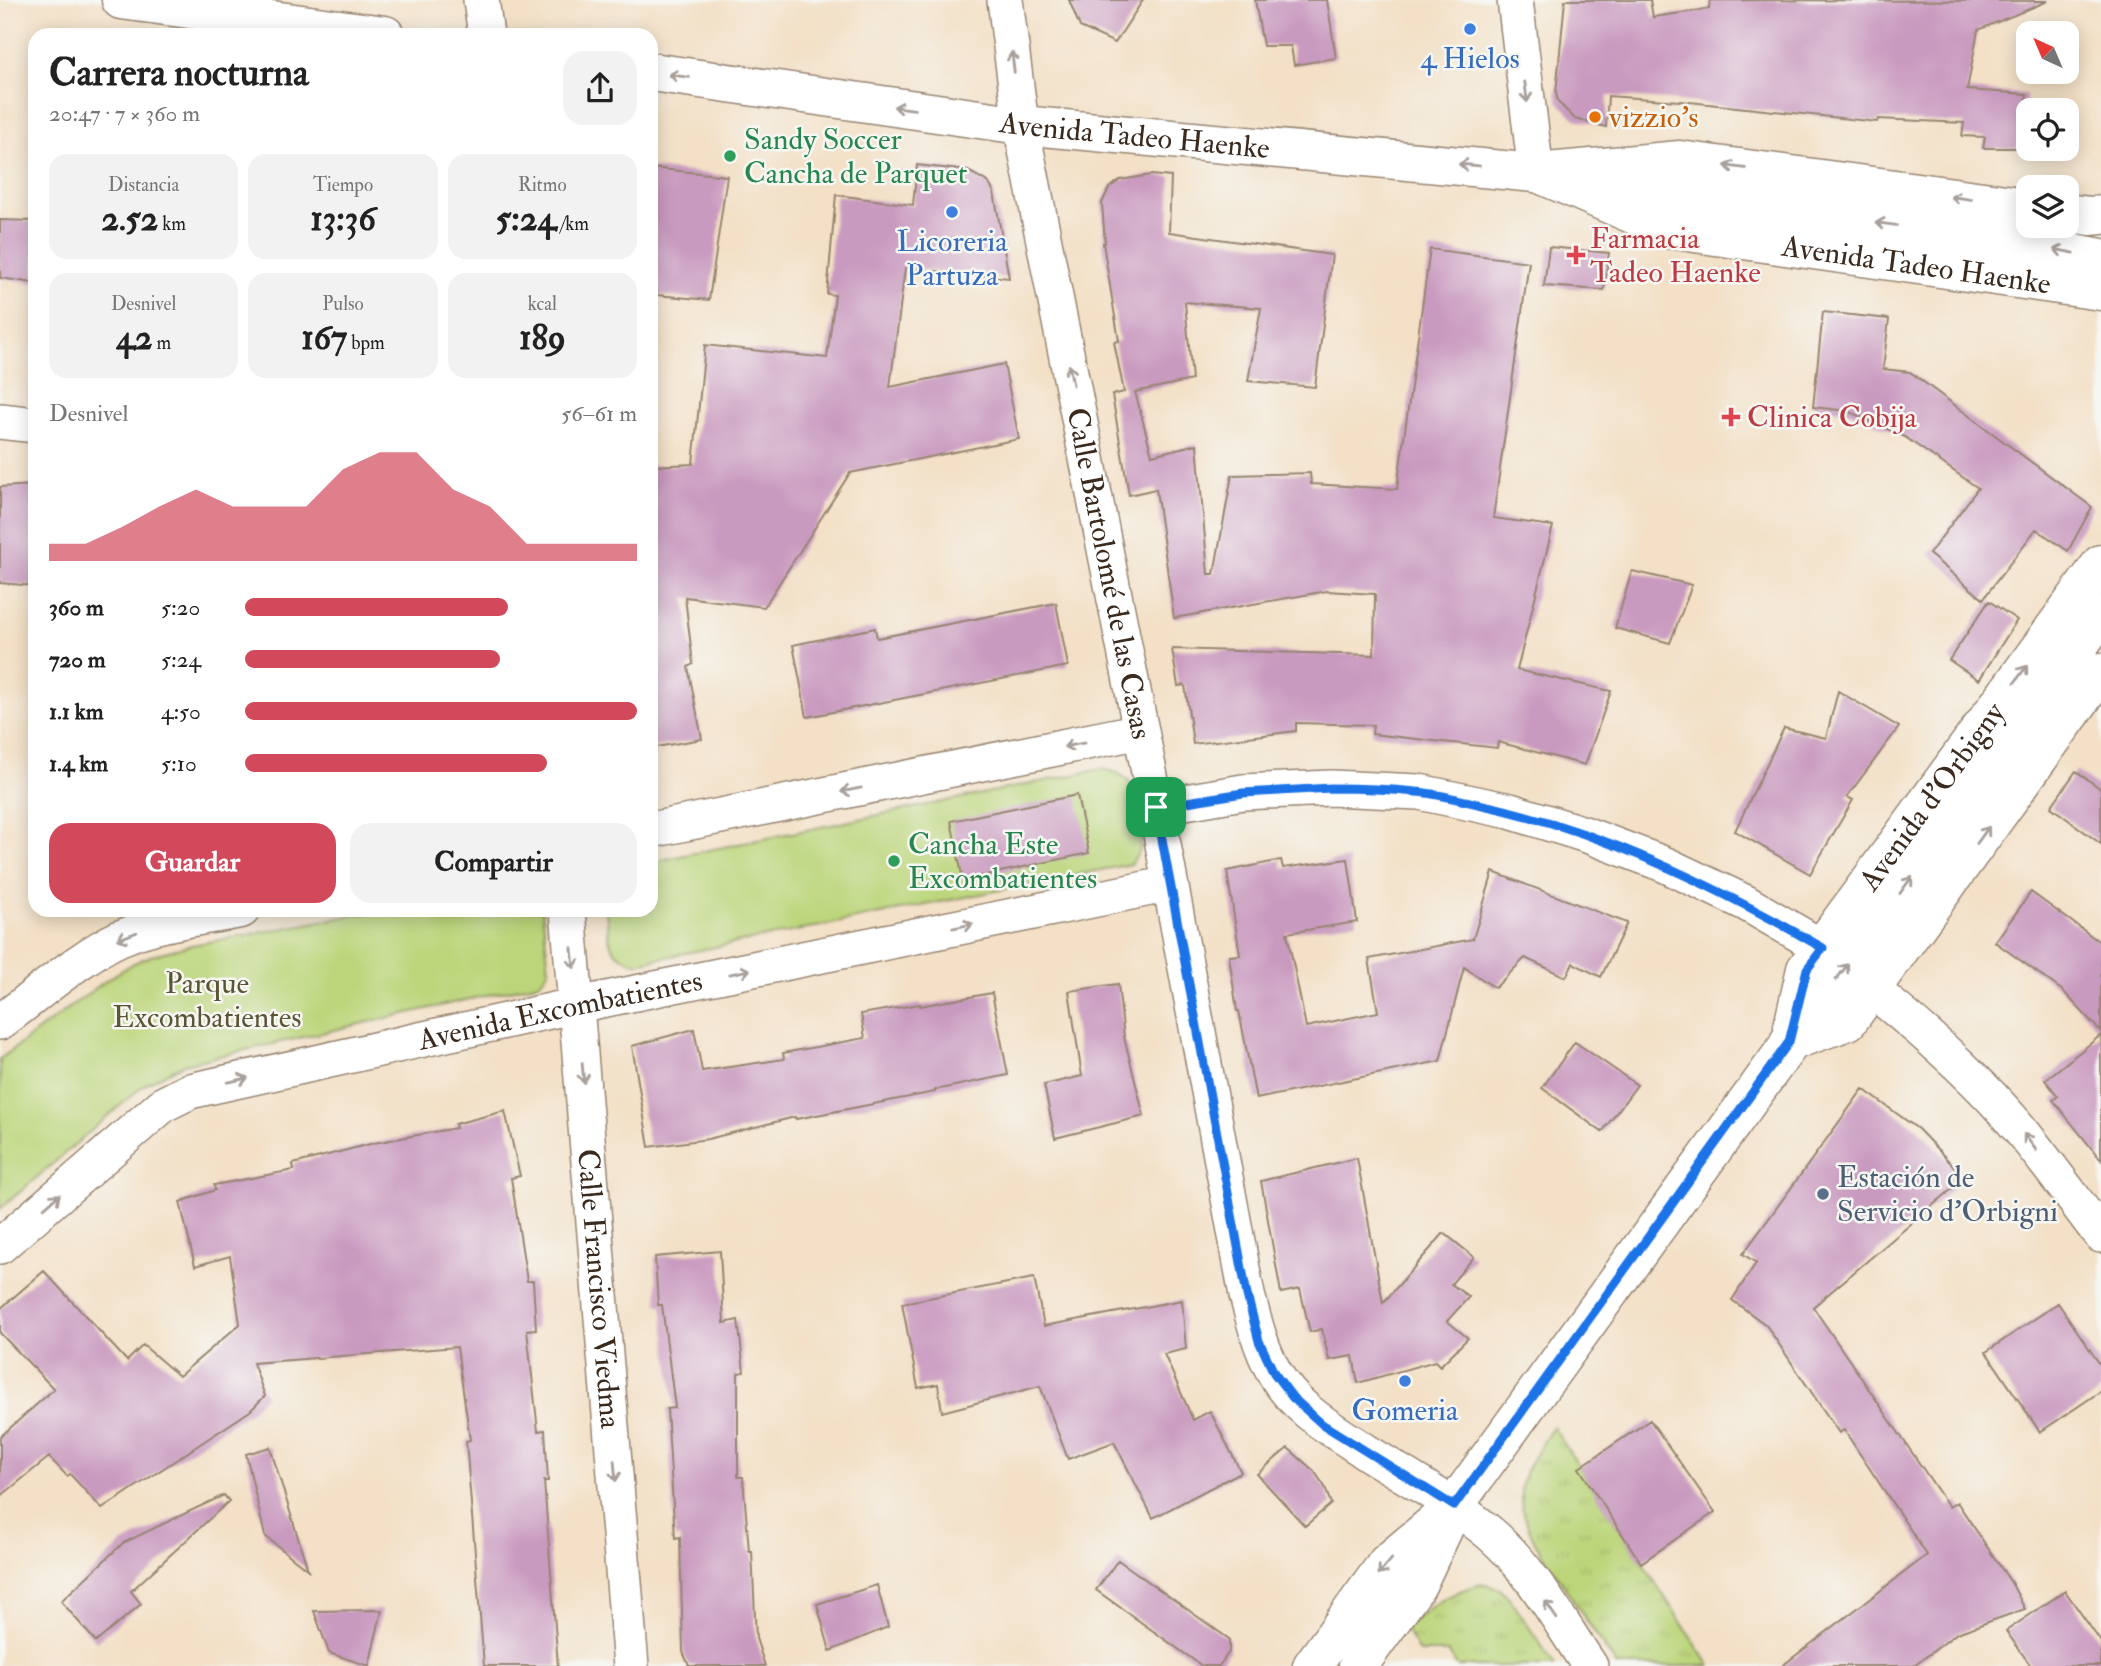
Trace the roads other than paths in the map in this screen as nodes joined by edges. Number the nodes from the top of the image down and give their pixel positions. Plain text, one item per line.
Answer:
1 (121, 0) edge
2 (481, 0) edge
3 (1005, 0) edge
4 (1515, 0) edge
5 (332, 28) edge
6 (484, 28) edge
7 (658, 73) edge
8 (1021, 125) junction
9 (1536, 173) junction
10 (2079, 215) edge
11 (2101, 215) edge
12 (2016, 225) edge
13 (2055, 238) edge
14 (2101, 258) edge
15 (2101, 291) edge
16 (0, 421) edge
17 (28, 424) edge
18 (2101, 564) edge
19 (2101, 615) edge
20 (2101, 672) edge
21 (1141, 731) junction
22 (1156, 807) junction
23 (658, 829) edge
24 (1170, 884) junction
25 (206, 917) edge
26 (569, 917) edge
27 (1823, 948) junction
28 (1871, 989) junction
29 (577, 1005) junction
30 (0, 1022) edge
31 (1789, 1042) junction
32 (2101, 1235) edge
33 (0, 1246) edge
34 (1454, 1506) junction
35 (631, 1666) edge
36 (1312, 1666) edge
37 (1358, 1666) edge
38 (1590, 1666) edge

1 - 5 main road
2 - 6 street
8 -> 3 street, Calle Bartolomé de las Casas
4 -> 9 street
8 -> 7 main road, Avenida Tadeo Haenke
9 -> 8 main road, Avenida Tadeo Haenke
21 -> 8 street, Calle Bartolomé de las Casas
12 -> 9 main road
9 - 15 main road, Avenida Tadeo Haenke
10 - 11 main road
14 -> 13 main road
16 - 17 street
27 -> 18 main road, Avenida d'Orbigny
31 -> 19 main road
28 -> 20 main road
21 - 22 street, Calle Bartolomé de las Casas
21 -> 23 street
22 - 24 street, Calle Bartolomé de las Casas
22 - 27 street
29 -> 24 street, Avenida Excombatientes
24 - 34 street, Calle Bartolomé de las Casas
25 -> 30 street
26 -> 29 street, Calle Francisco Viedma
27 - 31 main road, Avenida d'Orbigny
28 - 31 main road
32 -> 28 street
33 -> 29 street, Avenida Excombatientes
29 -> 35 street, Calle Francisco Viedma
31 - 34 main road, Avenida d'Orbigny
34 -> 36 main road, Avenida d'Orbigny
34 - 37 main road, Avenida d'Orbigny
38 -> 34 street, Calle Bartolomé de las Casas

